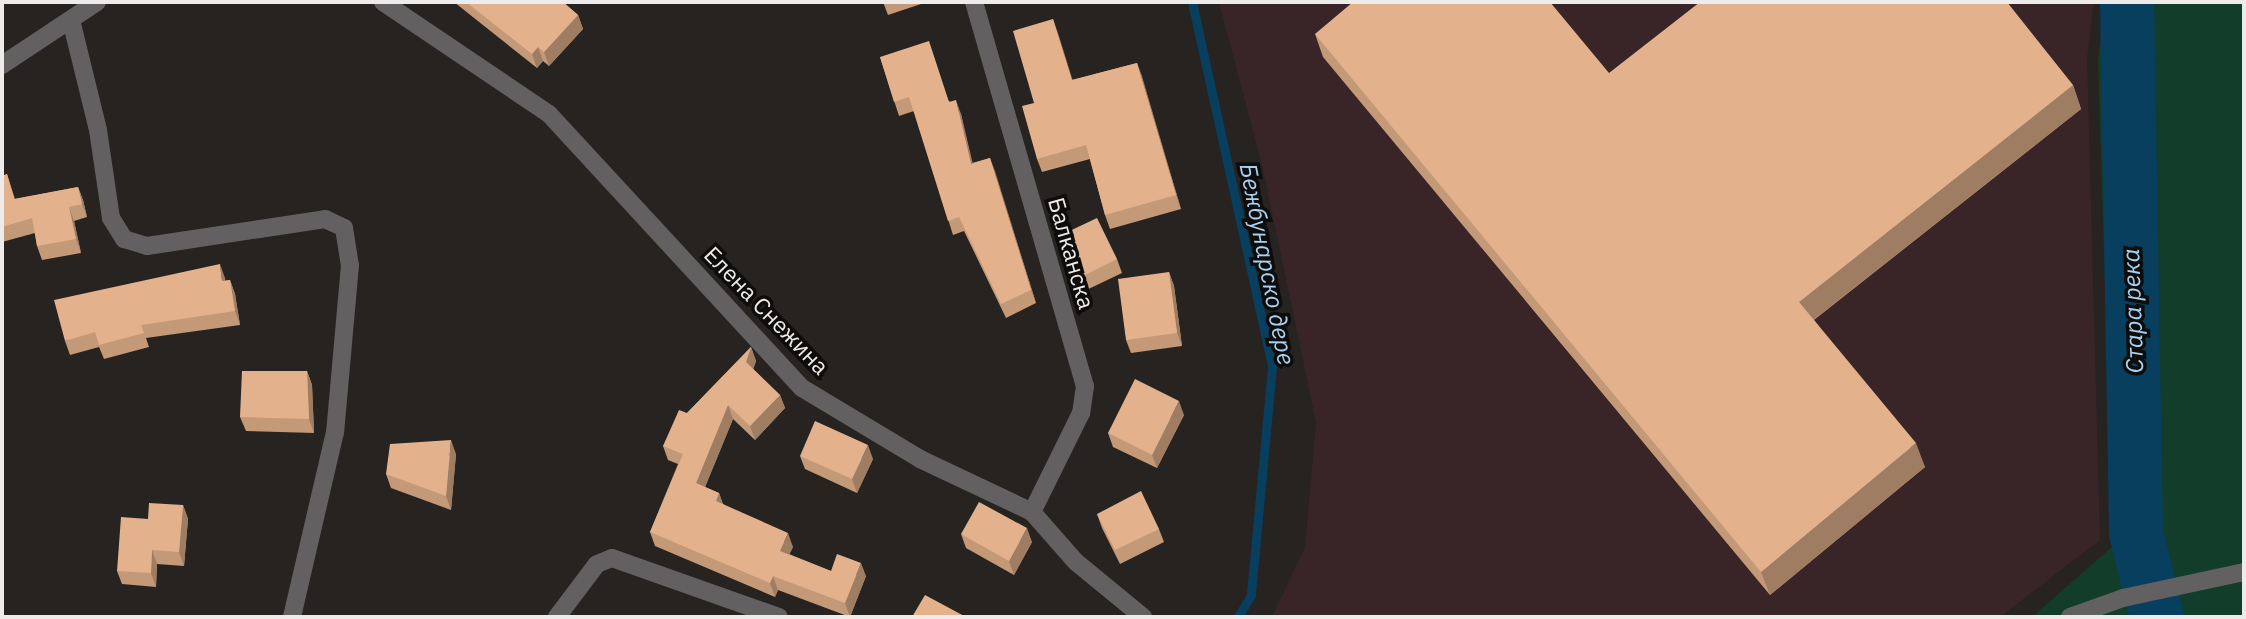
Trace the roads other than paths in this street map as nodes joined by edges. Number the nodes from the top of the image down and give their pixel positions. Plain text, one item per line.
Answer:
1 (97, 2) edge
2 (383, 2) edge
3 (974, 2) edge
4 (71, 19) junction
5 (2, 65) edge
6 (1032, 512) junction
7 (2244, 572) edge
8 (292, 617) edge
9 (557, 617) edge
10 (779, 617) edge
11 (1142, 617) edge
12 (2070, 617) edge

1 - 4 street
2 - 6 street, Елена Снежина
3 - 6 street, Балканска
4 - 5 street
4 - 8 street
6 - 11 street, Елена Снежина
7 - 12 street
9 - 10 street

